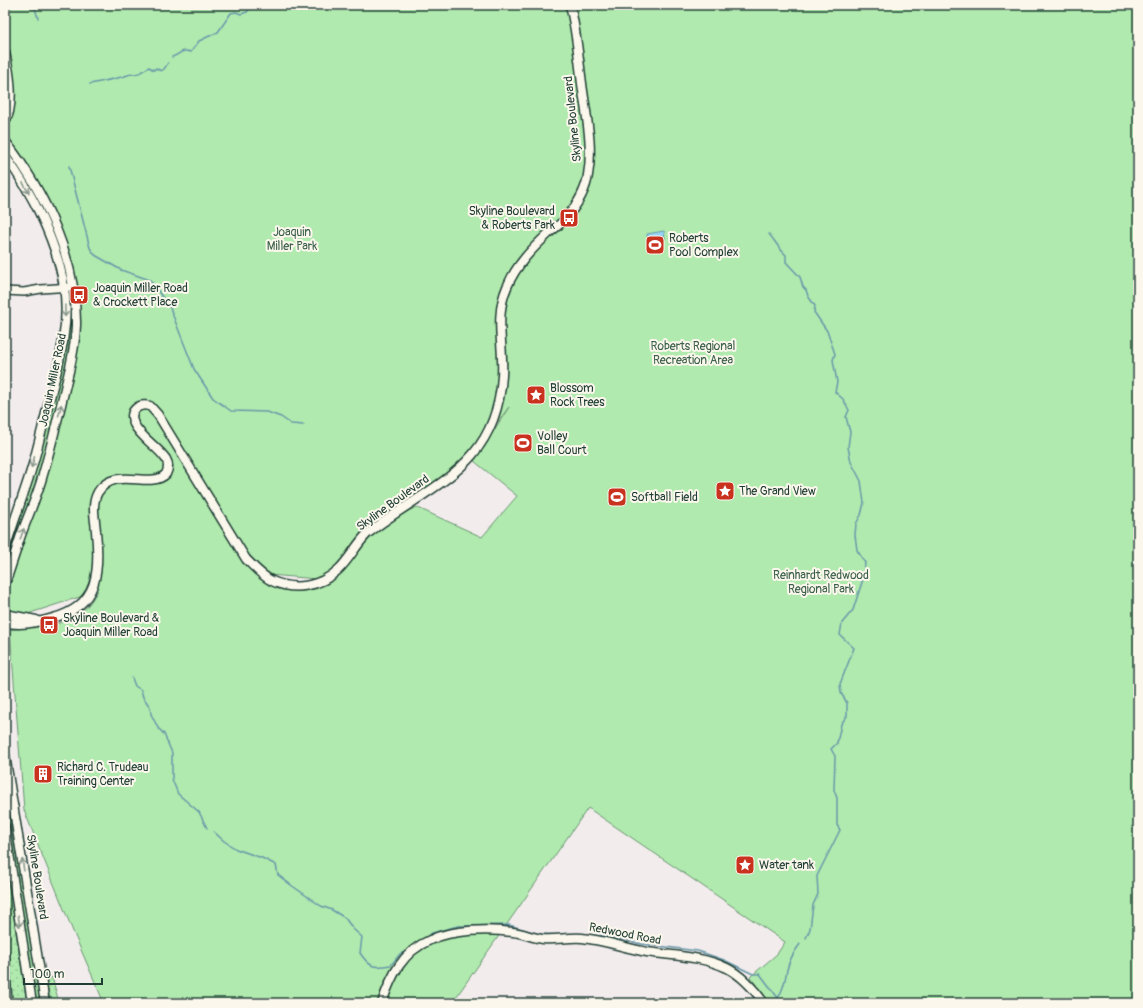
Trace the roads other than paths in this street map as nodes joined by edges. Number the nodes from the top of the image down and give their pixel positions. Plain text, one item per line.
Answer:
1 (570, 5) edge
2 (5, 51) edge
3 (5, 123) edge
4 (5, 141) edge
5 (5, 156) edge
6 (68, 287) junction
7 (5, 291) edge
8 (5, 549) edge
9 (5, 584) edge
10 (5, 607) edge
11 (5, 614) edge
12 (18, 616) junction
13 (41, 620) junction
14 (5, 622) edge
15 (16, 625) junction
16 (5, 629) edge
17 (5, 755) edge
18 (14, 807) junction
19 (5, 809) edge
20 (5, 827) edge
21 (5, 955) edge
22 (8, 1003) edge
23 (32, 1003) edge
24 (45, 1003) edge
25 (382, 1003) edge
26 (764, 1003) edge

1 - 13 main road, Skyline Boulevard
2 - 3 street
4 - 6 main road, Joaquin Miller Road
5 -> 6 main road, Joaquin Miller Road
6 - 7 street
6 -> 8 main road, Joaquin Miller Road
9 -> 6 main road, Joaquin Miller Road
10 - 12 main road
11 - 12 main road, Skyline Boulevard
12 - 13 main road, Skyline Boulevard
13 - 15 main road, Skyline Boulevard
14 - 15 main road, Skyline Boulevard
15 - 16 main road
17 - 18 main road, Skyline Boulevard
18 - 19 street
24 -> 18 main road, Skyline Boulevard
20 -> 23 main road, Skyline Boulevard
21 - 22 street
25 - 26 main road, Redwood Road

